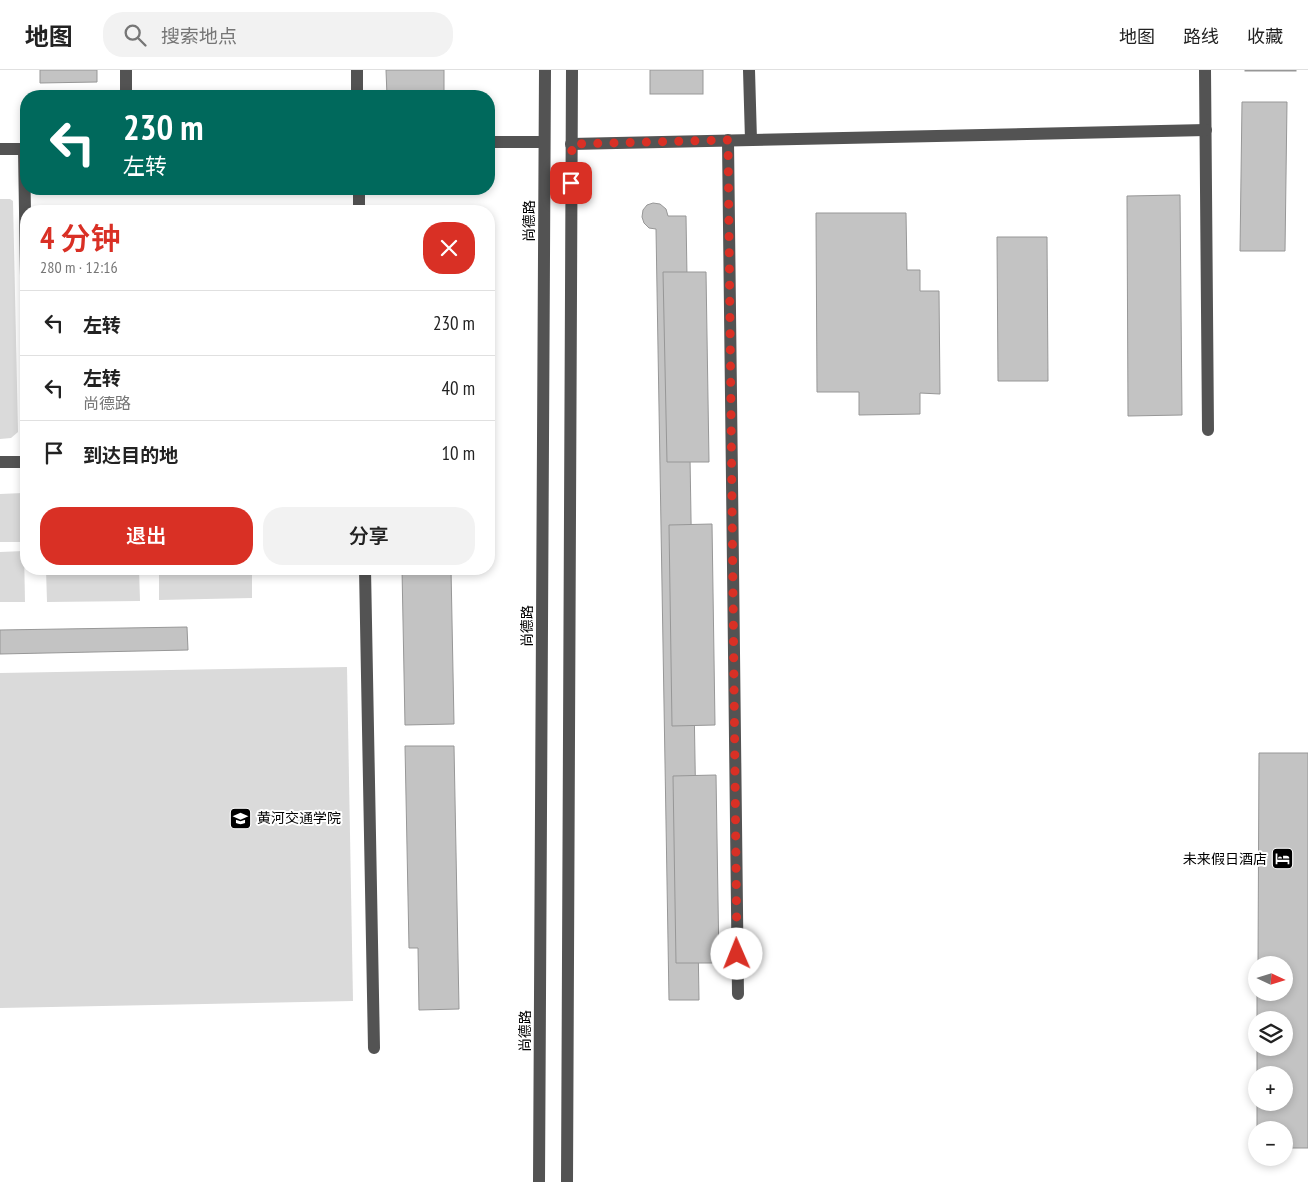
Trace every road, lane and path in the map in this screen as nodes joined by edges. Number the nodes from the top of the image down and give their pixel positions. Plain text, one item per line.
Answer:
1 (126, 70) edge
2 (357, 70) edge
3 (545, 70) edge
4 (572, 70) edge
5 (750, 70) edge
6 (1205, 70) edge
7 (126, 90) edge
8 (357, 90) edge
9 (1206, 130) junction
10 (728, 140) junction
11 (751, 140) junction
12 (495, 142) edge
13 (544, 142) junction
14 (572, 144) junction
15 (0, 149) edge
16 (20, 149) edge
17 (1208, 430) dead end
18 (0, 462) edge
19 (20, 462) edge
20 (366, 575) edge
21 (738, 994) dead end
22 (374, 1048) dead end
23 (539, 1182) edge
24 (567, 1182) edge

1 - 7 street
2 - 8 street
3 - 13 street, 尚德路
4 - 14 street
5 - 11 street
6 - 9 street
9 - 11 street
9 - 17 street
10 - 11 street
10 - 14 street
10 - 21 street
12 - 13 street
13 - 23 street, 尚德路
14 - 24 street
15 - 16 street
18 - 19 street
20 - 22 street

